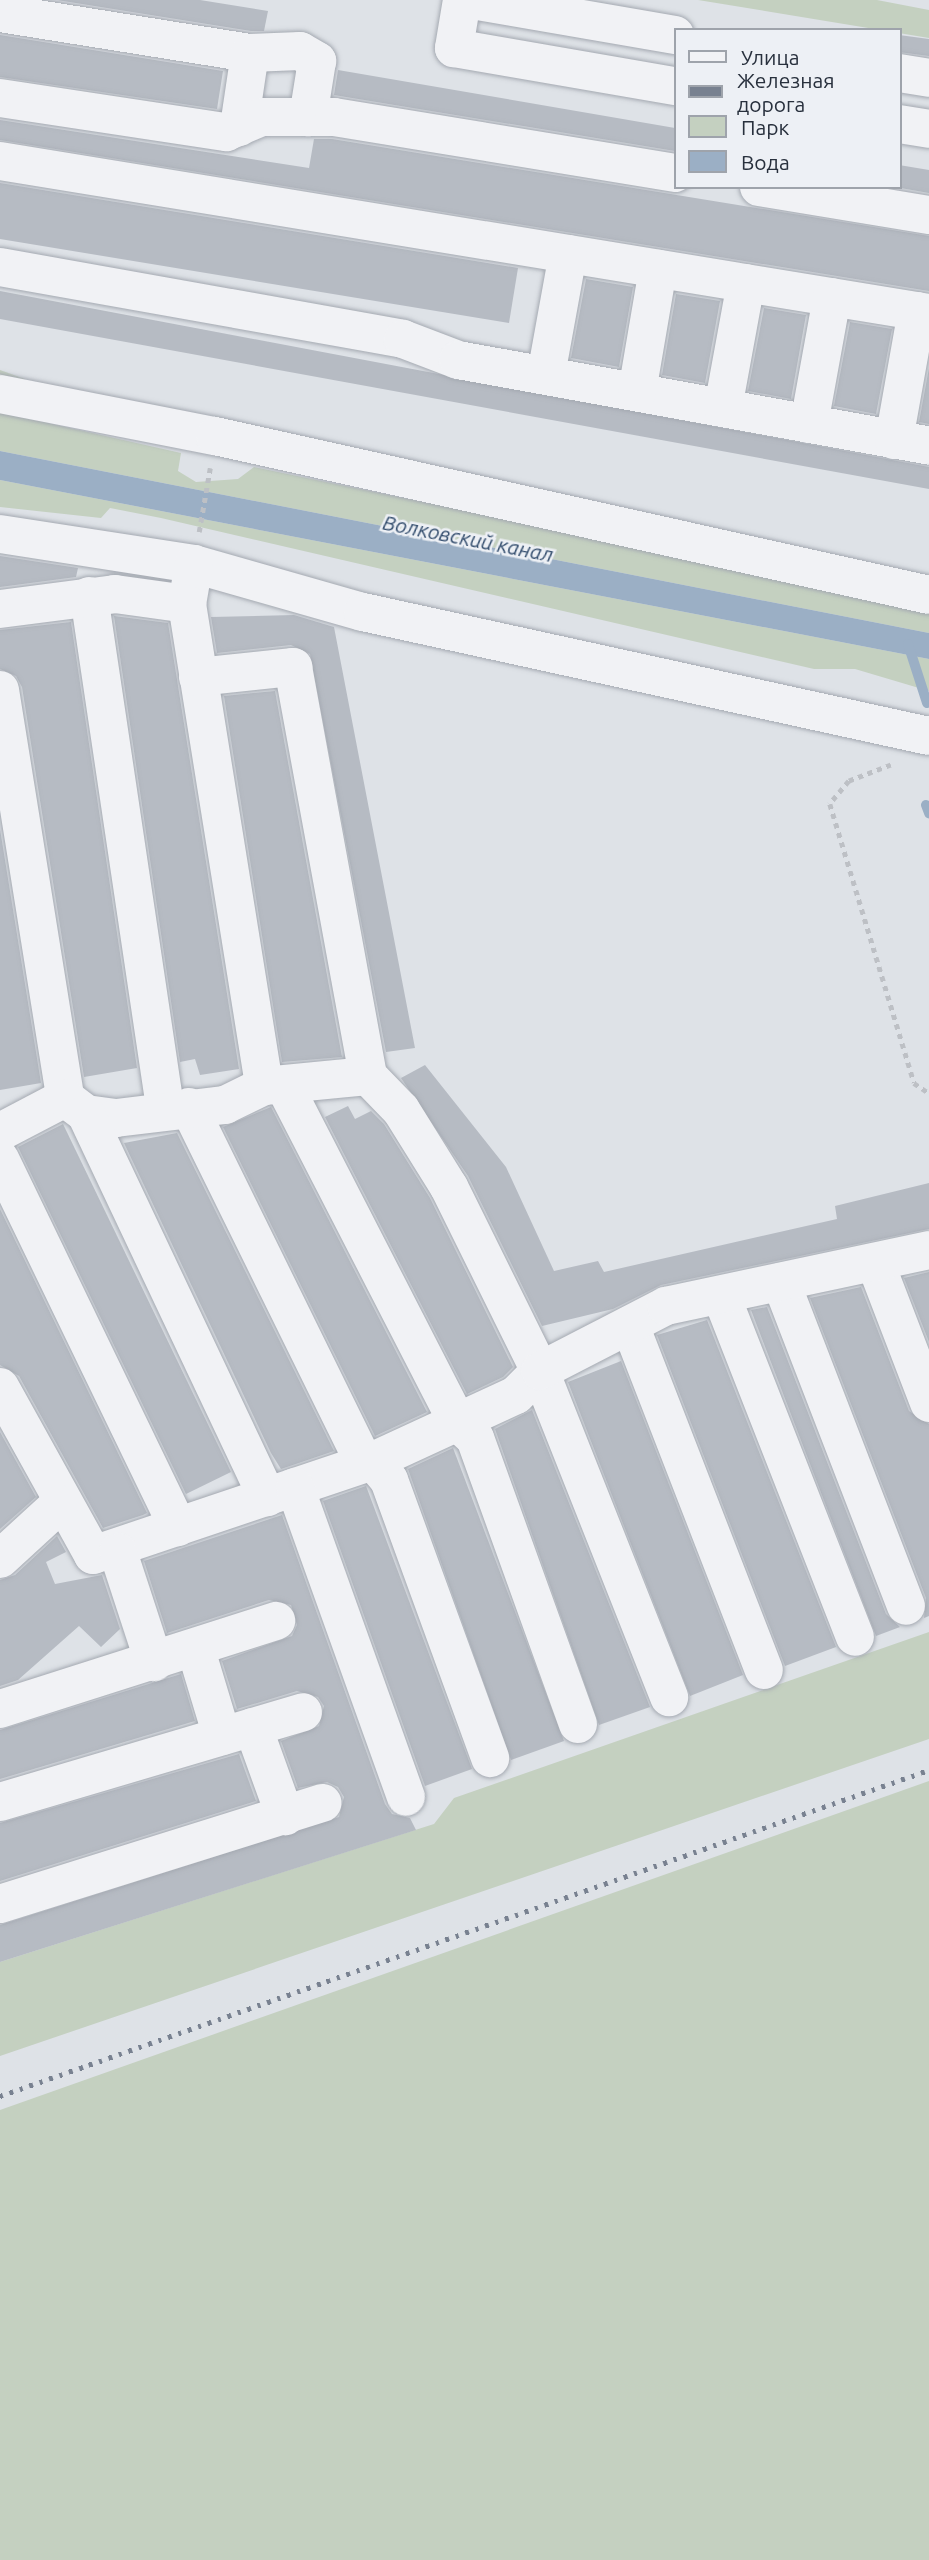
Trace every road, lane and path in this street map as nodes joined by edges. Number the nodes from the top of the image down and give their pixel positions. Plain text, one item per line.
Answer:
1 (462, 0) edge
2 (472, 0) edge
3 (0, 12) edge
4 (674, 34) edge
5 (250, 53) junction
6 (901, 73) edge
7 (929, 78) edge
8 (674, 86) edge
9 (0, 98) edge
10 (308, 117) junction
11 (901, 124) edge
12 (239, 127) junction
13 (929, 129) edge
14 (0, 161) edge
15 (674, 173) edge
16 (771, 189) edge
17 (929, 215) edge
18 (568, 254) junction
19 (0, 267) edge
20 (658, 269) junction
21 (746, 283) junction
22 (832, 297) junction
23 (923, 312) edge
24 (546, 376) junction
25 (637, 393) junction
26 (0, 394) edge
27 (723, 408) junction
28 (809, 424) junction
29 (912, 443) edge
30 (211, 458) dead end
31 (0, 534) edge
32 (201, 557) junction
33 (929, 595) edge
34 (89, 596) junction
35 (187, 604) junction
36 (0, 609) edge
37 (198, 677) junction
38 (0, 690) edge
39 (920, 734) edge
40 (368, 1076) junction
41 (274, 1086) junction
42 (929, 1093) edge
43 (75, 1106) junction
44 (177, 1107) junction
45 (0, 1132) edge
46 (0, 1159) edge
47 (929, 1250) edge
48 (875, 1262) junction
49 (781, 1282) junction
50 (721, 1295) junction
51 (629, 1325) junction
52 (540, 1371) junction
53 (0, 1387) edge
54 (929, 1403) edge
55 (457, 1422) junction
56 (11, 1439) edge
57 (373, 1461) junction
58 (281, 1492) junction
59 (60, 1504) junction
60 (178, 1527) junction
61 (118, 1552) junction
62 (0, 1559) edge
63 (906, 1606) dead end
64 (276, 1621) dead end
65 (855, 1637) dead end
66 (196, 1650) junction
67 (154, 1662) junction
68 (764, 1670) dead end
69 (669, 1697) dead end
70 (0, 1709) edge
71 (303, 1712) dead end
72 (578, 1724) dead end
73 (237, 1731) junction
74 (490, 1758) dead end
75 (406, 1797) dead end
76 (0, 1802) edge
77 (323, 1803) dead end
78 (285, 1816) junction
79 (0, 1904) edge

1 - 8 street
2 - 4 street
3 - 5 street
5 - 10 street
5 - 12 street
6 - 7 street
9 - 12 street
10 - 12 street
10 - 15 street
11 - 13 street
14 - 18 street
16 - 17 street
18 - 20 street
18 - 24 street
19 - 24 street
20 - 21 street
20 - 25 street
21 - 22 street
21 - 27 street
22 - 23 street
22 - 28 street
23 - 29 street
24 - 25 street
25 - 27 street
26 - 33 street
27 - 28 street
28 - 29 street
30 - 32 path
31 - 32 street
32 - 35 street
32 - 39 street
34 - 35 street
34 - 36 street
34 - 44 street
35 - 37 street
37 - 40 street
37 - 41 street
38 - 43 street
39 - 42 path
40 - 41 street
40 - 52 street
41 - 44 street
41 - 55 street
43 - 44 street
43 - 45 street
43 - 58 street
44 - 57 street
46 - 60 street
47 - 48 street
48 - 49 street
48 - 54 street
49 - 50 street
49 - 63 street
50 - 51 street
50 - 65 street
51 - 52 street
51 - 68 street
52 - 55 street
52 - 69 street
53 - 56 street
55 - 57 street
55 - 72 street
56 - 59 street
57 - 58 street
57 - 74 street
58 - 60 street
58 - 75 street
59 - 61 street
59 - 62 street
60 - 61 street
61 - 67 street
64 - 66 street
66 - 67 street
66 - 73 street
67 - 70 street
71 - 73 street
73 - 76 street
73 - 78 street
77 - 78 street
78 - 79 street

